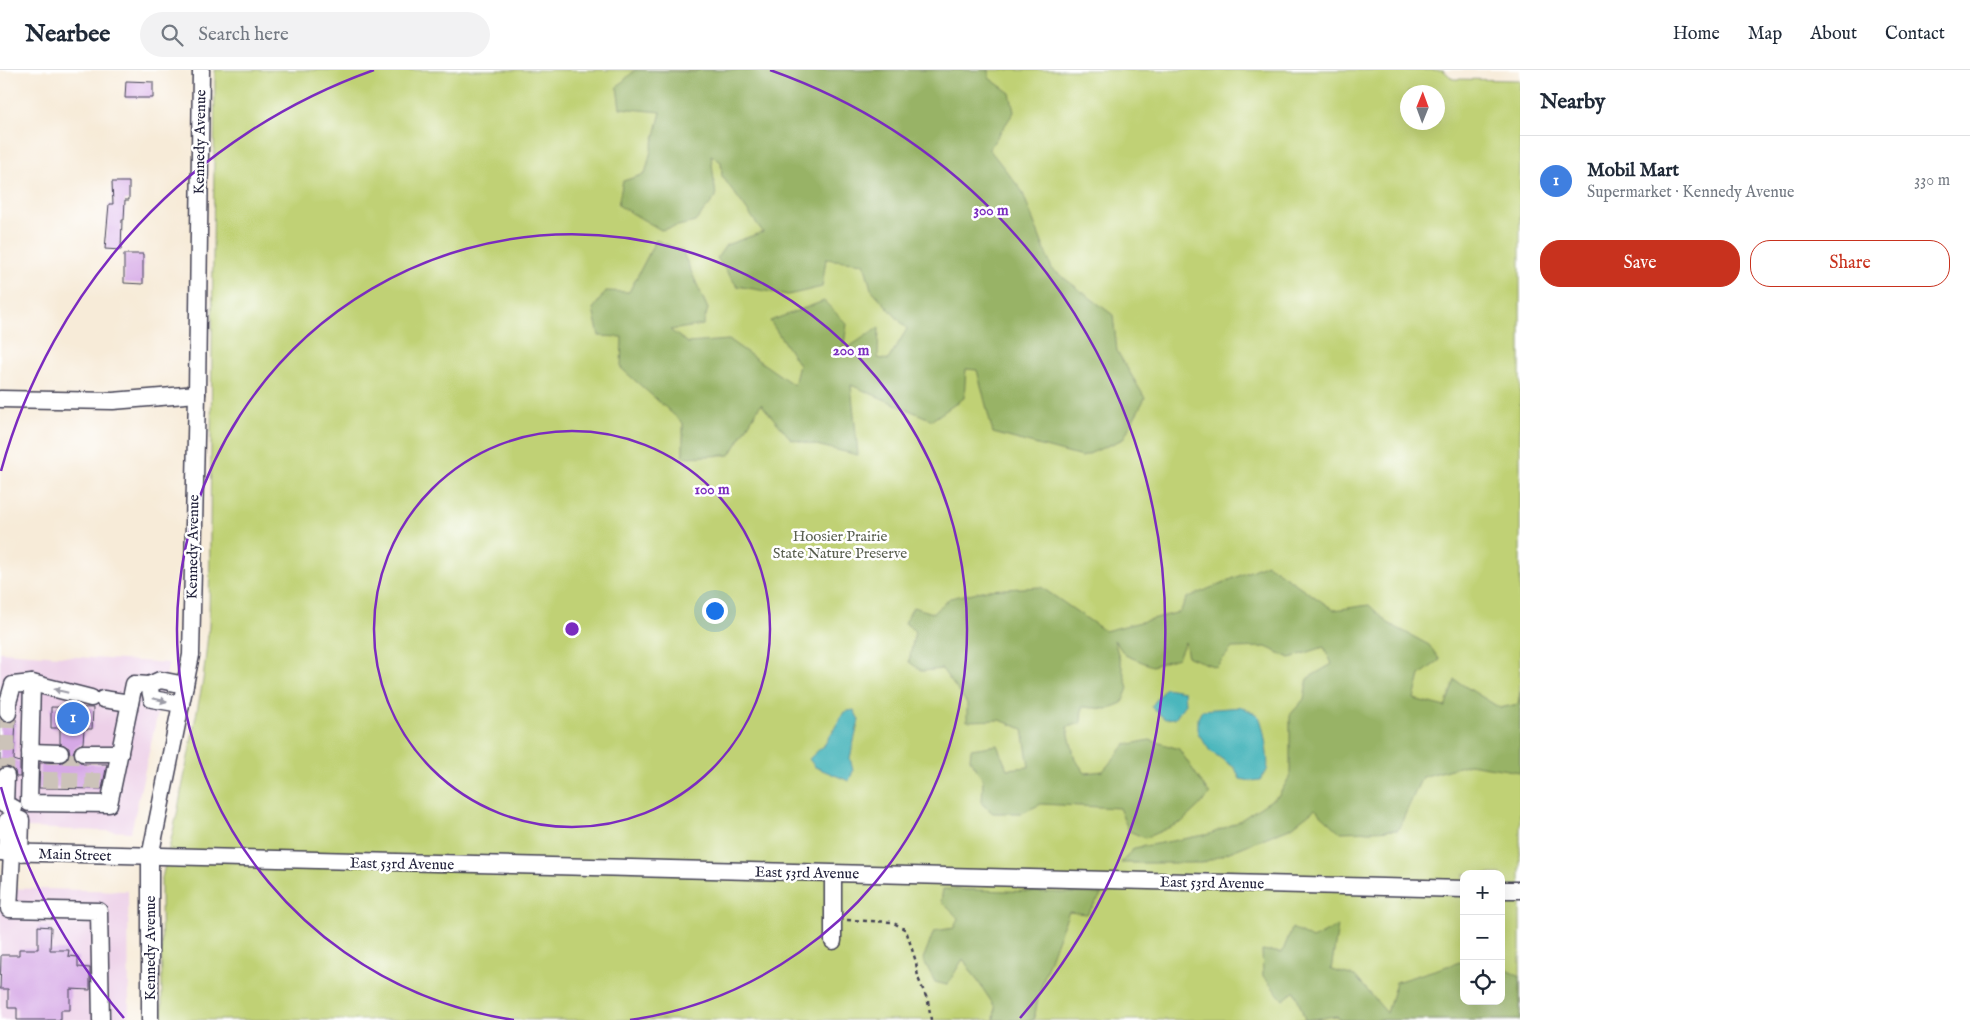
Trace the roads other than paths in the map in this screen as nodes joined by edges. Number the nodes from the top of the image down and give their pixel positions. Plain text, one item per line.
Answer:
1 (201, 70) edge
2 (197, 394) junction
3 (0, 399) edge
4 (32, 683) junction
5 (148, 685) junction
6 (185, 685) junction
7 (130, 703) junction
8 (181, 704) junction
9 (8, 713) tunnel mouth
10 (30, 752) junction
11 (120, 753) junction
12 (54, 756) dead end
13 (90, 757) dead end
14 (6, 776) tunnel mouth
15 (19, 809) junction
16 (10, 853) edge
17 (150, 857) junction
18 (833, 874) junction
19 (1460, 889) edge
20 (1505, 890) edge
21 (1520, 890) edge
22 (833, 942) dead end
23 (101, 1020) edge
24 (150, 1020) edge

1 - 2 street, Kennedy Avenue
2 - 3 street
2 - 6 street, Kennedy Avenue
7 -> 4 street
4 - 9 street
4 - 10 street
5 - 6 street
5 - 7 street
5 -> 8 street
6 - 8 street, Kennedy Avenue
7 - 11 street
8 - 17 street, Kennedy Avenue
10 - 12 street
10 - 15 street
11 - 13 street
11 - 15 street
14 - 15 street
15 - 16 street
16 - 17 street, Main Street
16 - 23 street
17 - 18 street, East 53rd Avenue
17 - 24 street, Kennedy Avenue
18 - 19 street, East 53rd Avenue
18 - 22 street
20 - 21 street

